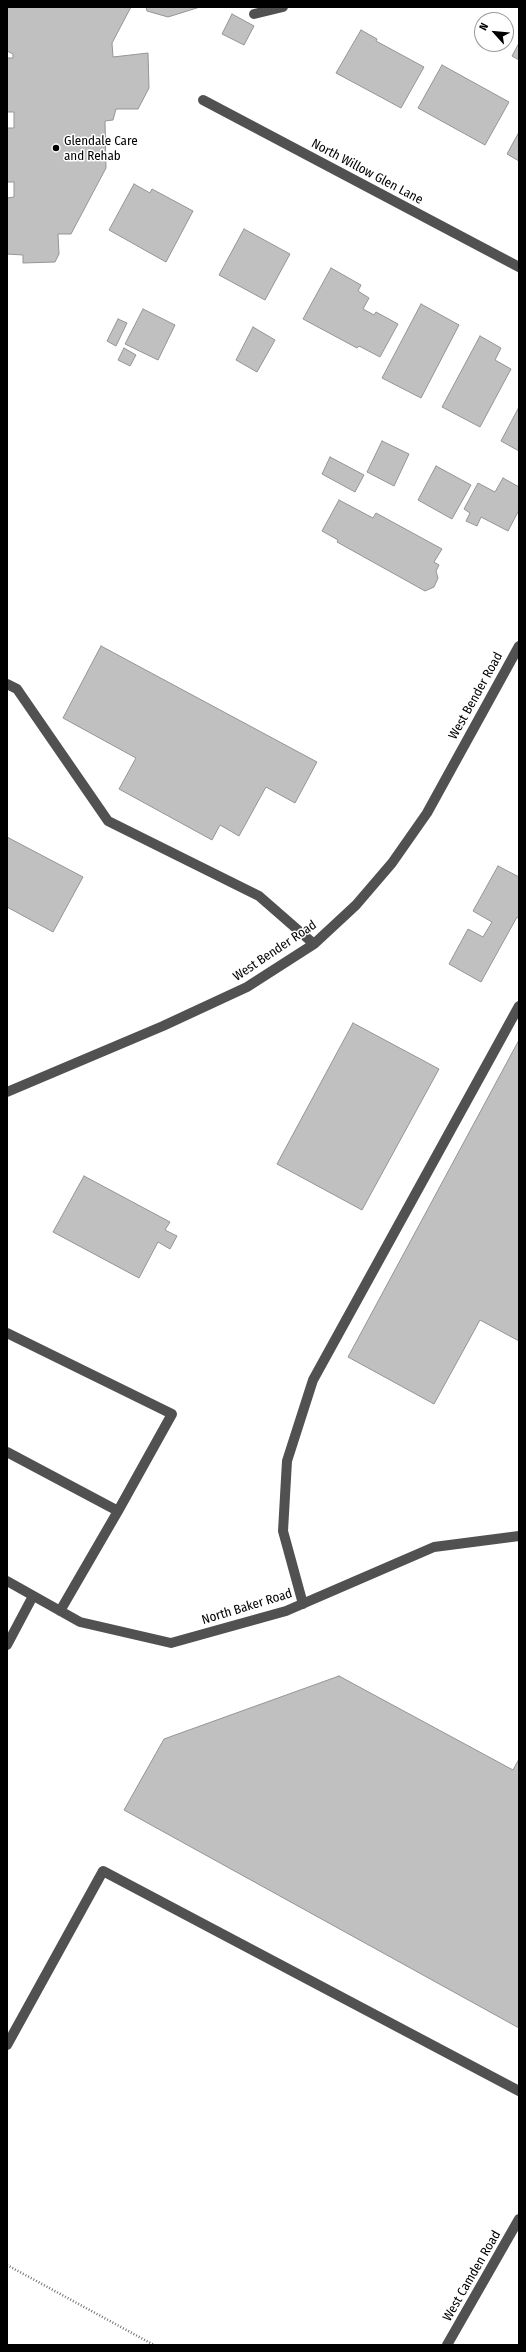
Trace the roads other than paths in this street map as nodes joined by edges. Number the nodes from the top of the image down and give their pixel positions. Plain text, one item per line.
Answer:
1 (283, 7) edge
2 (254, 14) dead end
3 (203, 100) dead end
4 (519, 267) edge
5 (519, 646) edge
6 (7, 684) edge
7 (314, 944) junction
8 (519, 1006) edge
9 (7, 1092) edge
10 (7, 1333) edge
11 (7, 1452) edge
12 (118, 1511) junction
13 (519, 1536) edge
14 (7, 1581) edge
15 (33, 1596) junction
16 (303, 1604) junction
17 (60, 1611) junction
18 (7, 1645) edge
19 (7, 2045) edge
20 (519, 2090) edge
21 (519, 2219) edge
22 (447, 2345) edge

1 - 2 street
3 - 4 street, North Willow Glen Lane
5 - 7 street, West Bender Road
6 - 7 street
7 - 9 street, West Bender Road
8 - 16 street
10 - 12 street
11 - 12 street
12 - 17 street
13 - 16 street, North Baker Road
14 - 15 street, North Baker Road
15 - 17 street, North Baker Road
15 - 18 street
16 - 17 street, North Baker Road
19 - 20 street
21 - 22 street, West Camden Road

